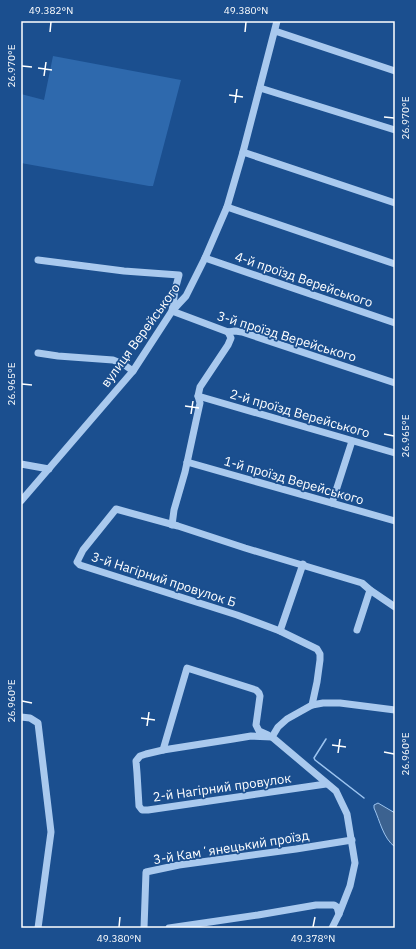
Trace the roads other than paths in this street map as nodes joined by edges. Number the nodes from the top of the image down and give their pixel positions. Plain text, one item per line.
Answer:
1 (277, 21) edge
2 (275, 31) junction
3 (395, 71) edge
4 (260, 88) junction
5 (395, 130) edge
6 (244, 152) junction
7 (395, 203) edge
8 (228, 207) junction
9 (205, 258) junction
10 (38, 260) dead end
11 (395, 264) edge
12 (172, 311) junction
13 (395, 323) edge
14 (228, 332) junction
15 (38, 353) dead end
16 (132, 370) junction
17 (395, 383) edge
18 (198, 396) junction
19 (352, 441) junction
20 (395, 453) edge
21 (187, 462) junction
22 (21, 464) edge
23 (49, 469) junction
24 (21, 501) edge
25 (332, 503) junction
26 (395, 521) edge
27 (172, 524) junction
28 (302, 564) junction
29 (370, 590) junction
30 (395, 608) edge
31 (357, 630) dead end
32 (280, 632) junction
33 (312, 705) junction
34 (395, 710) edge
35 (21, 717) edge
36 (259, 731) junction
37 (251, 736) junction
38 (272, 737) junction
39 (163, 750) junction
40 (326, 784) junction
41 (352, 840) junction
42 (340, 914) junction
43 (38, 928) edge
44 (144, 928) edge
45 (169, 928) edge
46 (332, 928) edge

1 - 2 street, вулиця Верейського
2 - 3 street
2 - 4 street, вулиця Верейського
4 - 5 street
4 - 6 street, вулиця Верейського
6 - 7 street
6 - 8 street, вулиця Верейського
8 - 9 street, вулиця Верейського
8 - 11 street
9 - 12 street, вулиця Верейського
9 - 13 street, 4-й проїзд Верейського
10 - 12 street
12 - 14 street, 3-й проїзд Верейського
12 - 16 street, вулиця Верейського
14 - 17 street, 3-й проїзд Верейського
14 - 18 street
15 - 16 street
16 - 23 street, вулиця Верейського
18 - 19 street, 2-й проїзд Верейського
18 - 21 street
19 - 20 street, 2-й проїзд Верейського
19 - 25 street
21 - 25 street, 1-й проїзд Верейського
21 - 27 street
22 - 23 street
23 - 24 street, вулиця Верейського
25 - 26 street, 1-й проїзд Верейського
27 - 28 street, 3-й Нагірний провулок Б
27 - 32 street, 3-й Нагірний провулок Б
28 - 29 street, 3-й Нагірний провулок Б
28 - 32 street
29 - 30 street, 3-й Нагірний провулок Б
29 - 31 street
32 - 33 street, 3-й Нагірний провулок Б
33 - 34 street
33 - 38 street
35 - 43 street
36 - 37 street
36 - 38 street
36 - 39 street
37 - 38 street, 2-й Нагірний провулок
37 - 39 street, 2-й Нагірний провулок
38 - 40 street
39 - 40 street, 2-й Нагірний провулок
40 - 41 street
41 - 42 street
41 - 44 street, 3-й Камʼянецький проїзд
42 - 45 street
42 - 46 street

